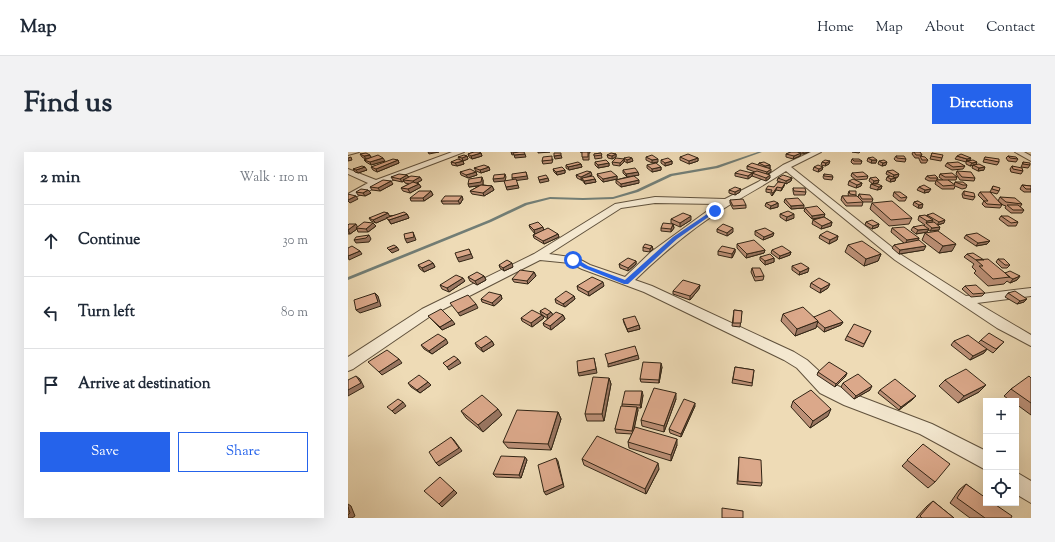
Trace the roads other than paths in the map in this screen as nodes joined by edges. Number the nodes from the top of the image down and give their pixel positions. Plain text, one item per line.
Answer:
1 (355, 152) edge
2 (460, 152) edge
3 (817, 152) edge
4 (1019, 152) edge
5 (348, 153) edge
6 (1031, 159) edge
7 (786, 167) junction
8 (348, 171) edge
9 (375, 183) junction
10 (348, 189) edge
11 (348, 197) edge
12 (727, 202) junction
13 (538, 256) junction
14 (626, 282) junction
15 (1031, 292) edge
16 (965, 300) junction
17 (1031, 341) edge
18 (348, 365) edge
19 (983, 459) edge
20 (1019, 484) edge
21 (1031, 493) edge

1 - 5 street
2 - 9 street
3 - 7 street
4 - 6 street
7 - 12 street
7 - 16 street
8 - 9 street
9 - 10 street
9 - 11 street
12 - 13 street
12 - 14 street
13 - 14 street
13 - 18 street
14 - 19 street
15 - 16 street
16 - 17 street
20 - 21 street

